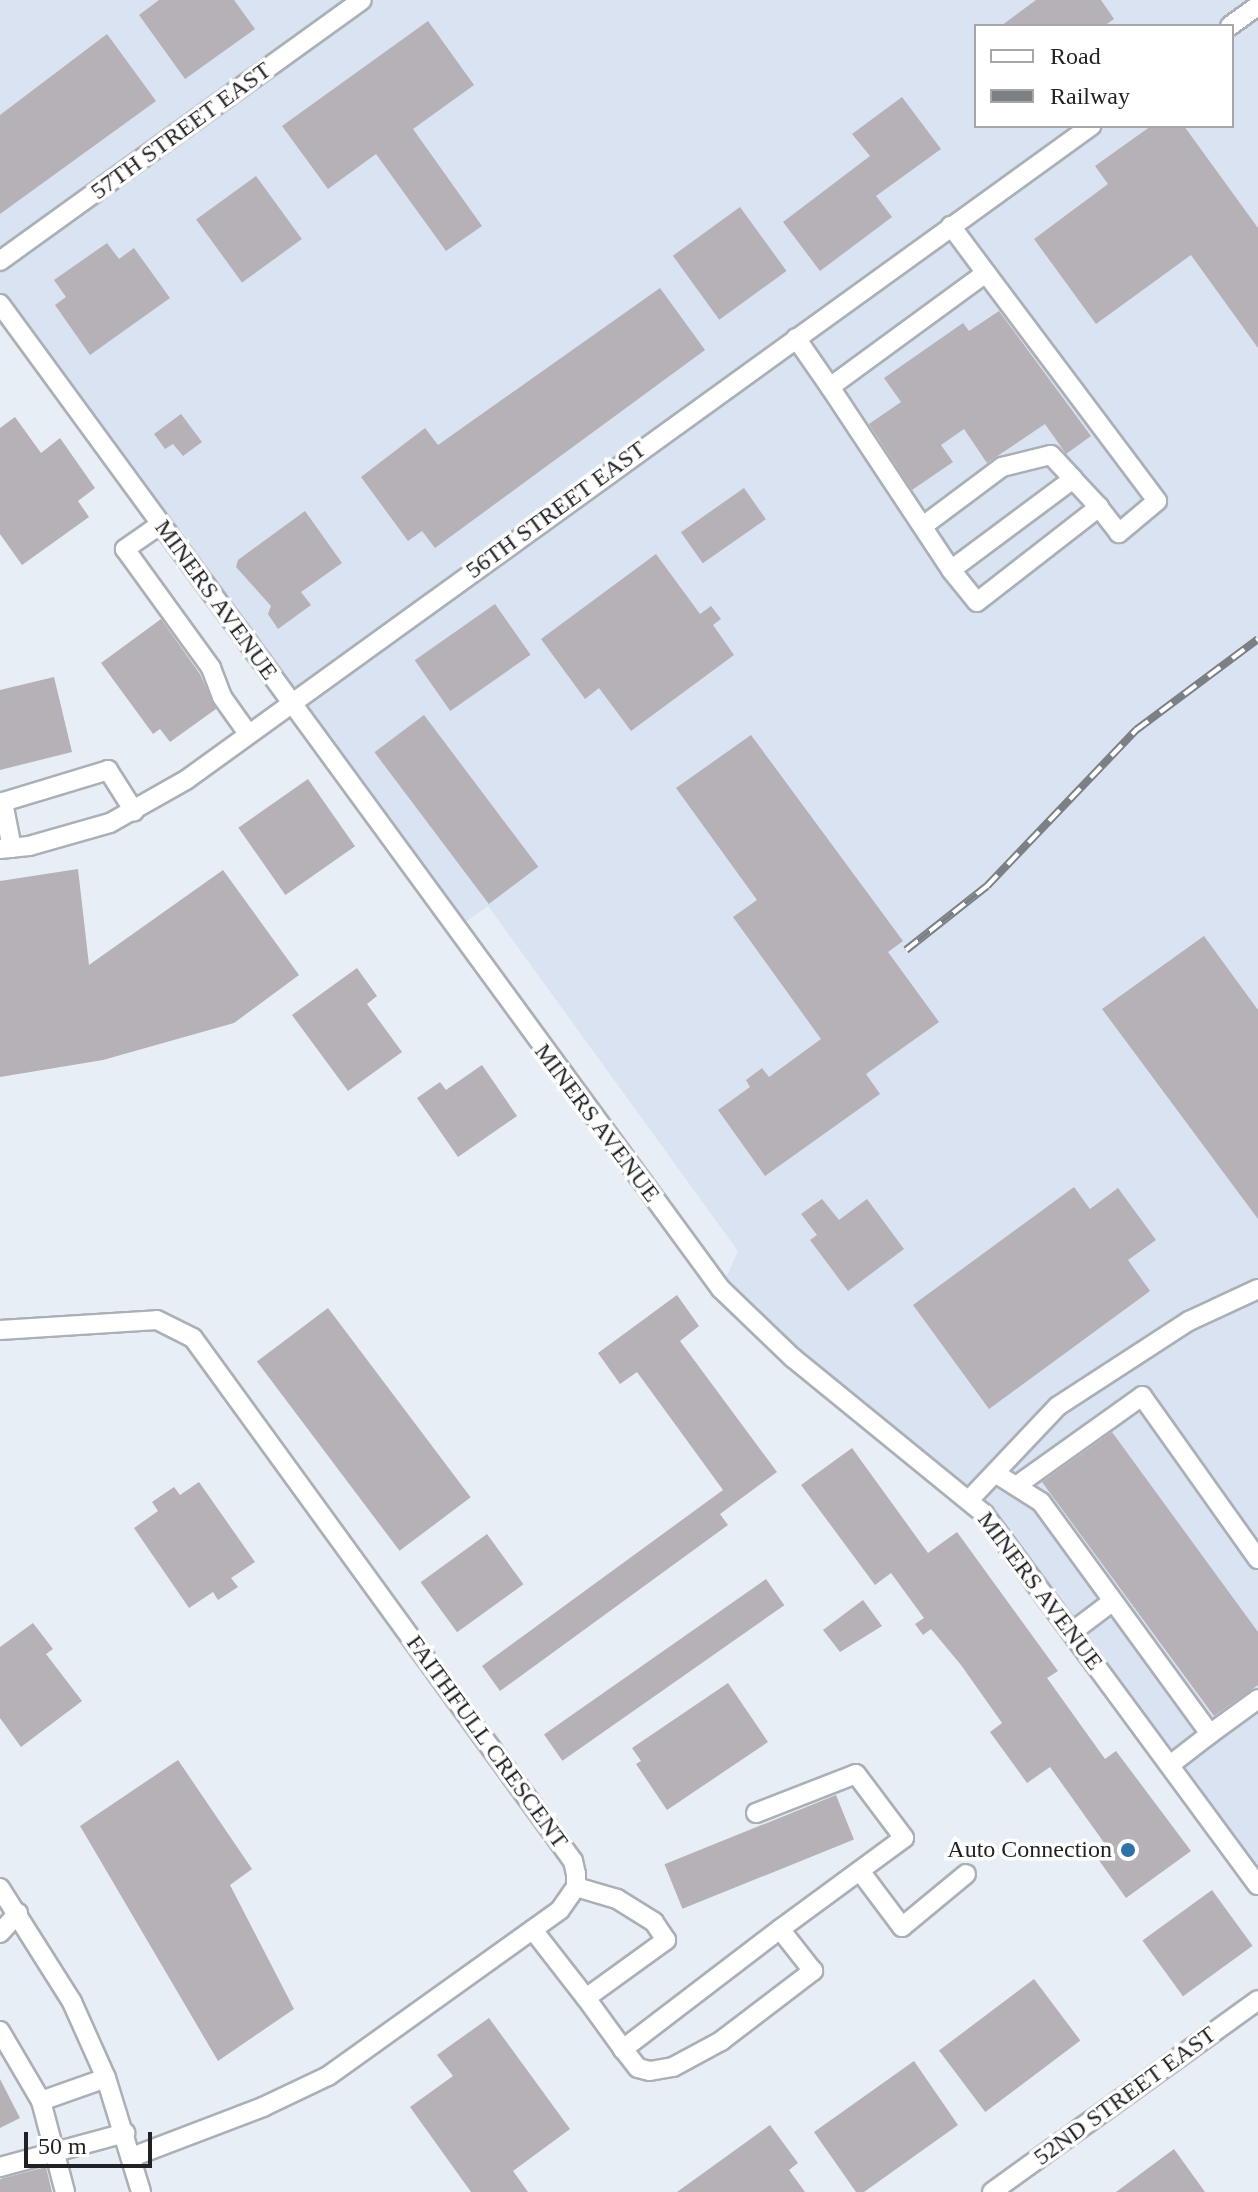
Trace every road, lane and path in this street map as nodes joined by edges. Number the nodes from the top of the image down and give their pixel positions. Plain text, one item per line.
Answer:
1 (362, 0) edge
2 (1258, 6) edge
3 (1233, 24) edge
4 (1088, 128) edge
5 (951, 226) junction
6 (0, 261) edge
7 (986, 273) junction
8 (0, 304) edge
9 (796, 338) junction
10 (830, 387) junction
11 (1073, 479) junction
12 (1099, 507) junction
13 (161, 524) junction
14 (923, 526) junction
15 (951, 570) junction
16 (290, 701) junction
17 (247, 732) junction
18 (134, 811) junction
19 (6, 849) edge
20 (1258, 1289) edge
21 (0, 1330) edge
22 (995, 1473) junction
23 (1016, 1486) junction
24 (969, 1500) junction
25 (1258, 1559) edge
26 (1113, 1601) junction
27 (1072, 1632) junction
28 (1258, 1699) edge
29 (1210, 1734) junction
30 (1170, 1765) junction
31 (756, 1813) dead end
32 (860, 1871) junction
33 (966, 1874) dead end
34 (1258, 1885) edge
35 (576, 1887) junction
36 (0, 1888) edge
37 (6, 1922) edge
38 (780, 1929) junction
39 (533, 1930) junction
40 (586, 1998) junction
41 (1258, 2000) edge
42 (0, 2031) edge
43 (623, 2049) junction
44 (106, 2078) junction
45 (41, 2101) junction
46 (125, 2133) junction
47 (54, 2152) junction
48 (132, 2157) junction
49 (0, 2167) edge
50 (65, 2192) edge
51 (141, 2192) edge
52 (992, 2192) edge

1 - 6 street, 57TH STREET EAST
2 - 3 street
4 - 5 street, 56TH STREET EAST
5 - 7 street
5 - 9 street, 56TH STREET EAST
7 - 10 street
7 - 12 street
8 - 13 street, MINERS AVENUE
9 - 10 street
9 - 16 street, 56TH STREET EAST
10 - 14 street
11 - 12 street
11 - 14 street
11 - 15 street
12 - 15 street
13 - 16 street, MINERS AVENUE
13 - 17 street
14 - 15 street
16 - 17 street, 56TH STREET EAST
16 - 24 street, MINERS AVENUE
17 - 18 street, 56TH STREET EAST
18 - 19 street, 56TH STREET EAST
18 - 19 street
20 - 22 street
21 - 35 street, FAITHFULL CRESCENT
22 - 23 street
22 - 24 street
23 - 25 street
23 - 26 street
24 - 27 street, MINERS AVENUE
26 - 27 street
26 - 29 street
27 - 30 street, MINERS AVENUE
28 - 29 street
29 - 30 street
30 - 34 street, MINERS AVENUE
31 - 32 street
32 - 33 street
32 - 38 street
35 - 39 street
35 - 40 street
36 - 37 street
37 - 44 street
38 - 43 street
38 - 43 street
39 - 40 street
39 - 48 street
40 - 43 street
41 - 52 street, 52ND STREET EAST
42 - 45 street
44 - 45 street
44 - 46 street
45 - 47 street
46 - 47 street
46 - 48 street
47 - 49 street
47 - 50 street
48 - 51 street

